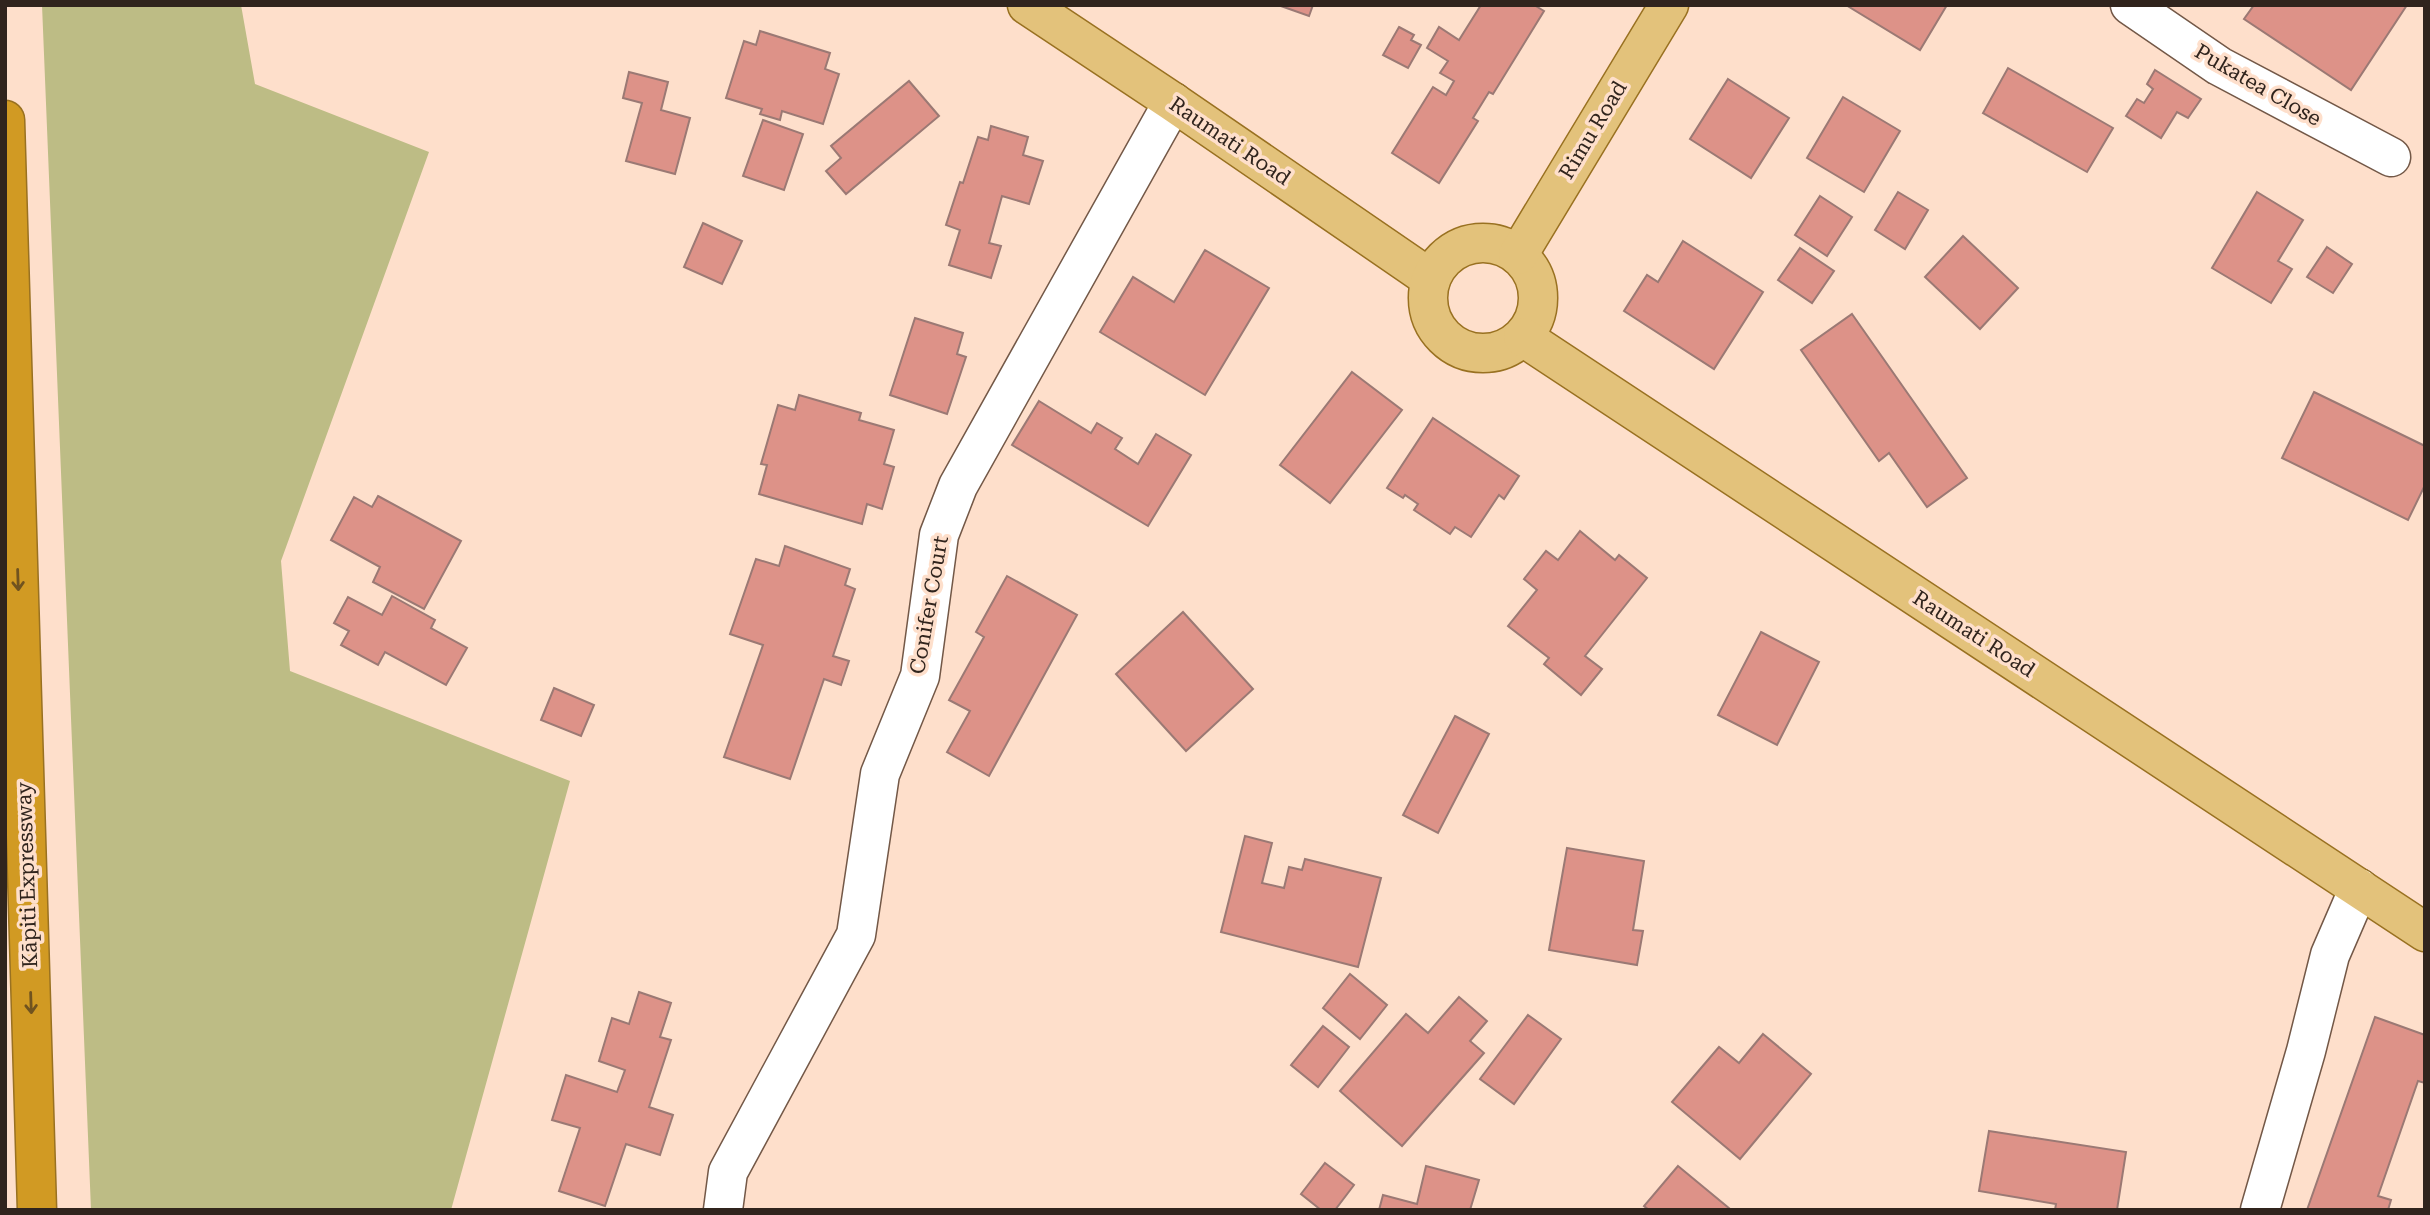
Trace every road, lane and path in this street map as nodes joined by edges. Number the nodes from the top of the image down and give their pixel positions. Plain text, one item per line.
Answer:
1 (1027, 5) edge
2 (1669, 5) edge
3 (2130, 5) edge
4 (1173, 102) junction
5 (5, 120) edge
6 (2391, 157) dead end
7 (1518, 255) junction
8 (1431, 279) junction
9 (1523, 337) junction
10 (2359, 888) junction
11 (2425, 932) edge
12 (37, 1210) edge
13 (723, 1210) edge
14 (2260, 1210) edge

1 - 4 main road, Raumati Road
2 - 7 main road, Rimu Road
3 - 6 street, Pukatea Close
4 - 8 main road, Raumati Road
4 - 13 street, Conifer Court
5 -> 12 highway, Kāpiti Expressway
7 - 8 main road
7 - 9 main road
8 - 9 main road
9 - 10 main road, Raumati Road
10 - 11 main road, Raumati Road
10 - 14 street

